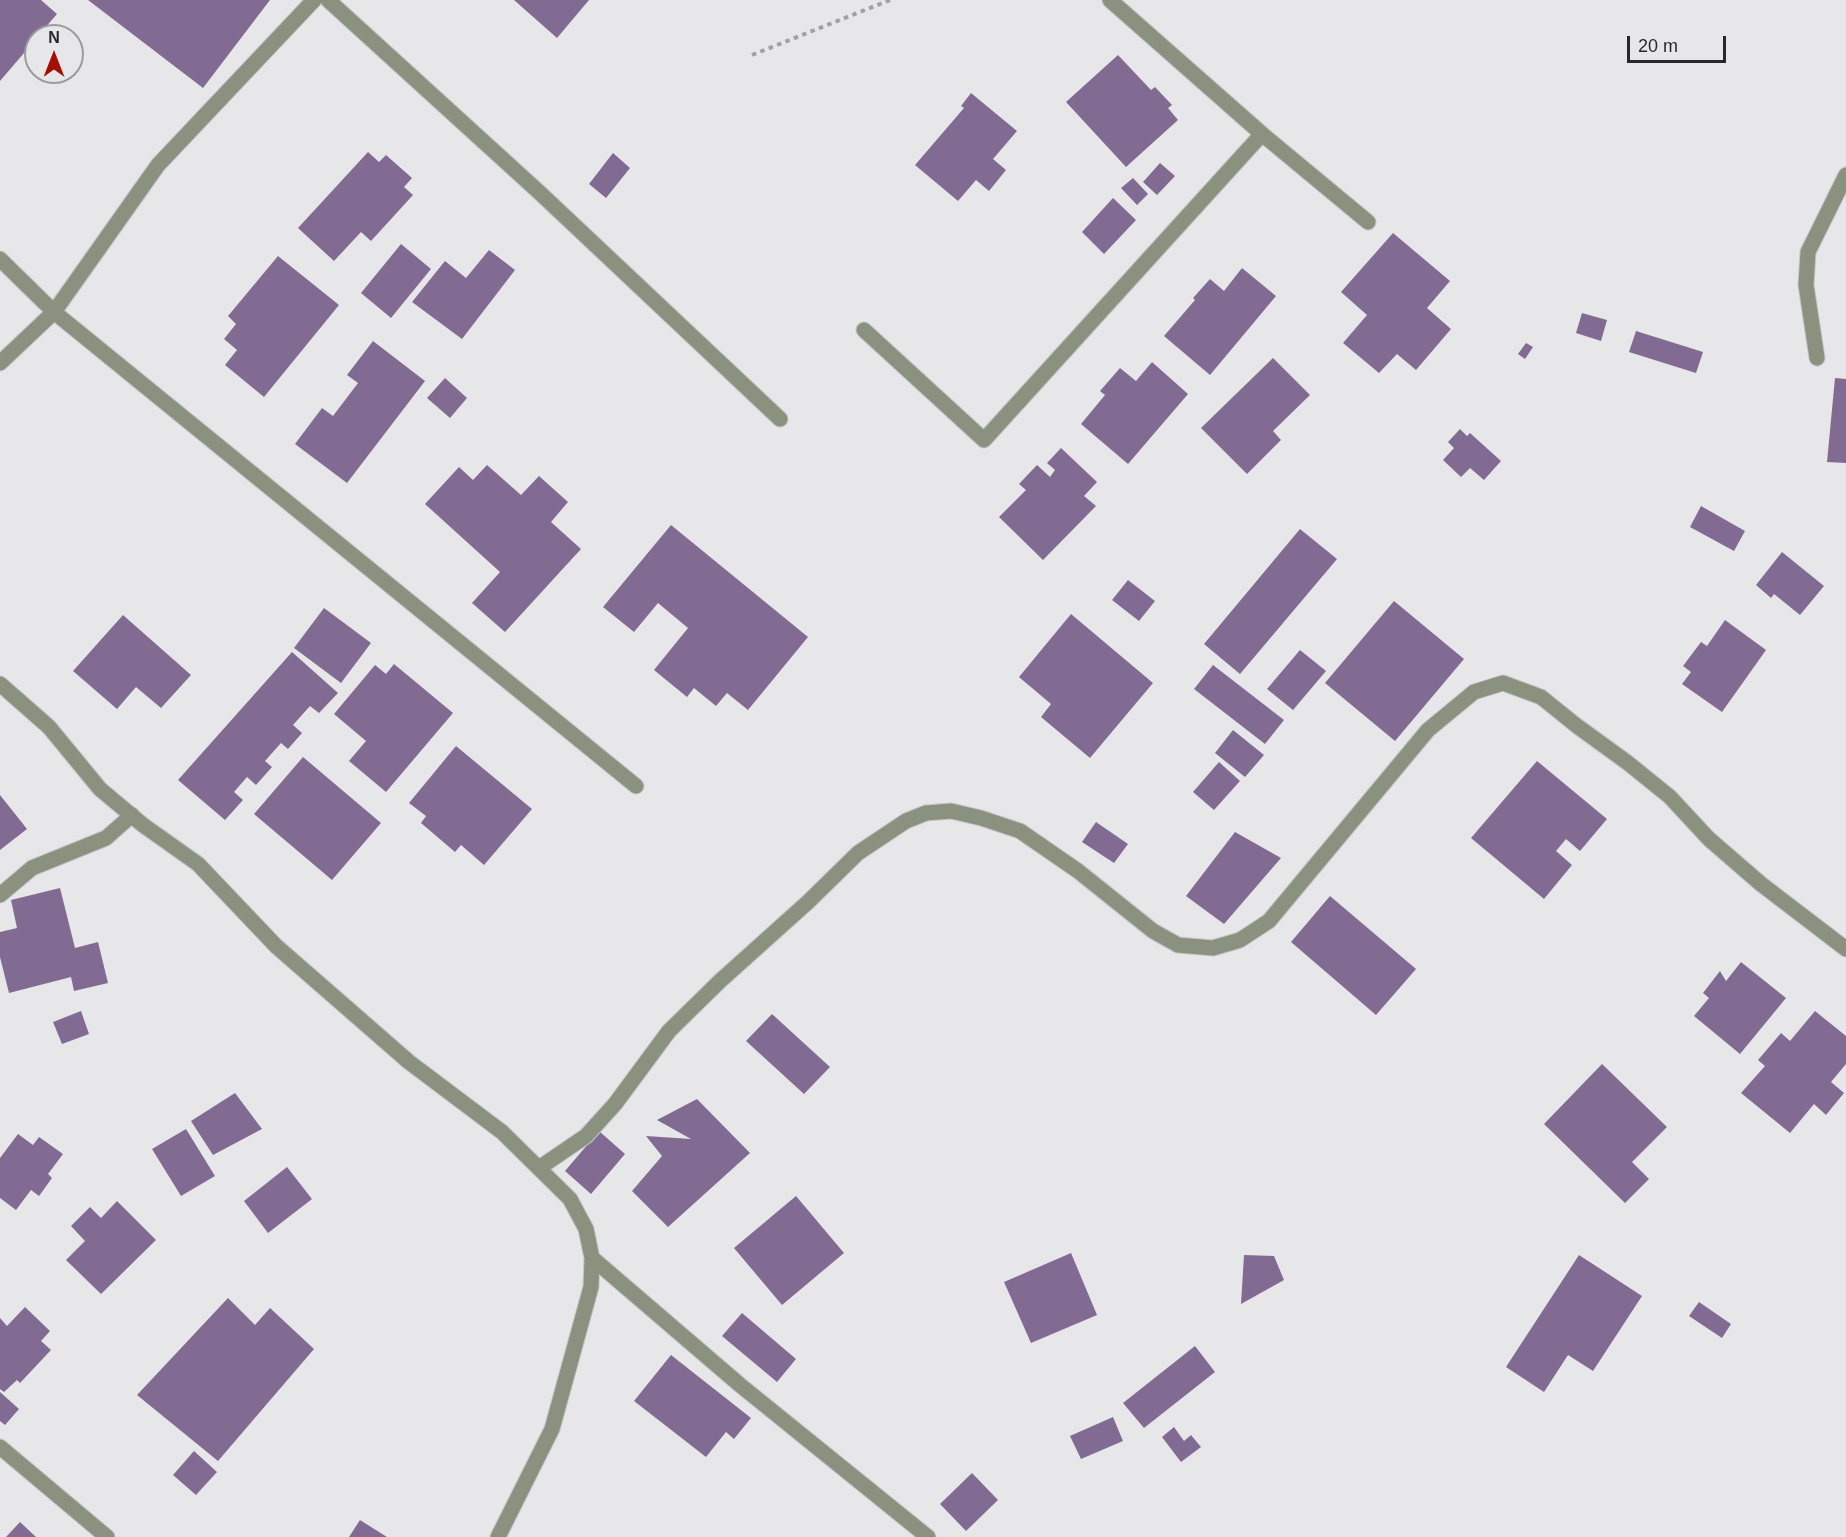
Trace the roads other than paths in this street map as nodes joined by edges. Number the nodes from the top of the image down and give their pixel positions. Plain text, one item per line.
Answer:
1 (314, 0) edge
2 (328, 0) edge
3 (1110, 0) edge
4 (1262, 134) junction
5 (1846, 175) edge
6 (1368, 222) dead end
7 (0, 259) edge
8 (54, 312) junction
9 (864, 330) dead end
10 (1817, 358) dead end
11 (0, 363) edge
12 (780, 419) dead end
13 (0, 684) edge
14 (636, 786) dead end
15 (132, 815) junction
16 (0, 895) edge
17 (1846, 949) edge
18 (539, 1168) junction
19 (592, 1258) junction
20 (0, 1447) edge
21 (107, 1537) edge
22 (498, 1537) edge
23 (928, 1537) edge

1 - 8 street
2 - 12 street
3 - 4 street
4 - 6 street
4 - 9 street
5 - 10 street
7 - 8 street
8 - 11 street
8 - 14 street
13 - 15 street
15 - 16 street
15 - 18 street
17 - 18 street
18 - 19 street
19 - 22 street
19 - 23 street
20 - 21 street

